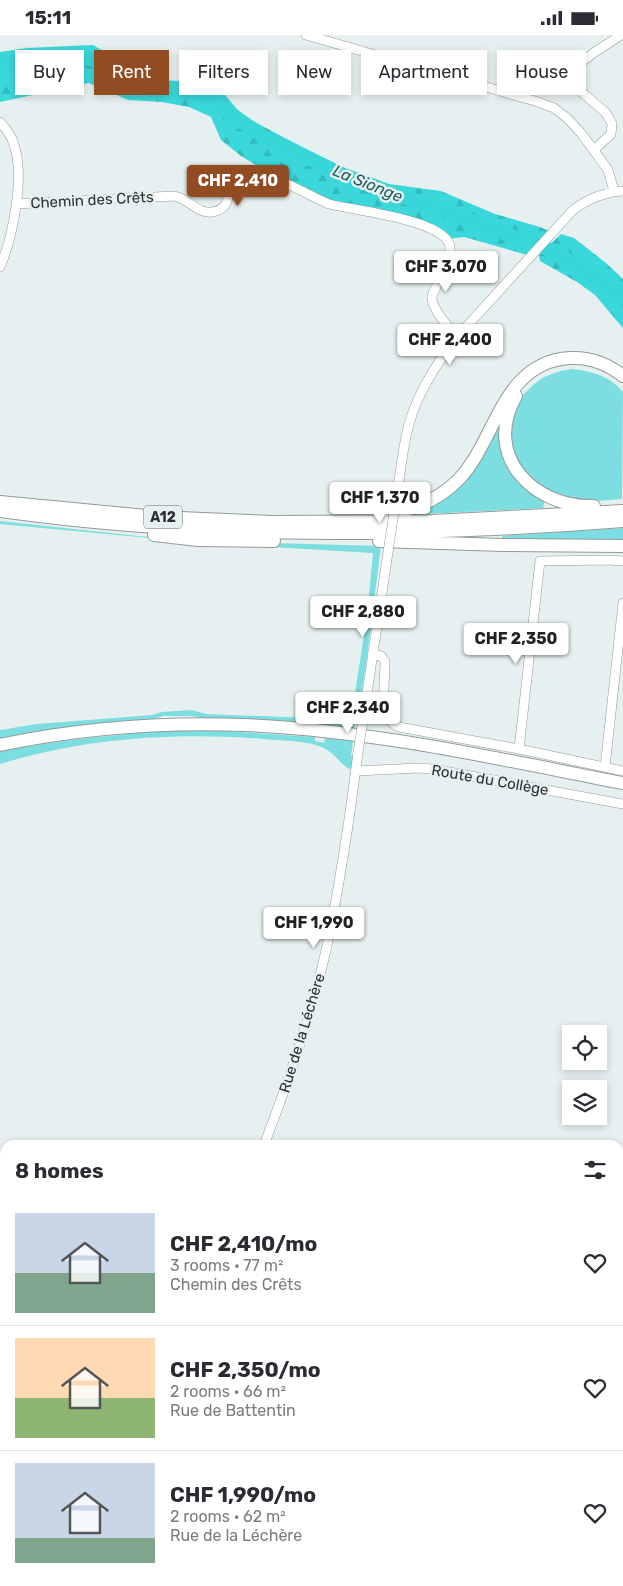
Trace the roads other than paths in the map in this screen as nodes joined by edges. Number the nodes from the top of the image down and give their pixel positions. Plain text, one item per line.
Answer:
1 (306, 35) edge
2 (621, 35) edge
3 (0, 122) edge
4 (594, 150) junction
5 (618, 191) edge
6 (16, 204) junction
7 (0, 267) edge
8 (457, 337) junction
9 (623, 376) edge
10 (623, 385) edge
11 (0, 502) edge
12 (623, 504) edge
13 (0, 511) edge
14 (623, 511) edge
15 (0, 518) edge
16 (623, 521) edge
17 (326, 523) junction
18 (623, 546) edge
19 (623, 561) edge
20 (623, 603) edge
21 (372, 654) junction
22 (0, 745) edge
23 (519, 749) junction
24 (605, 767) junction
25 (356, 771) junction
26 (623, 771) edge
27 (623, 783) edge
28 (623, 804) edge
29 (266, 1140) edge

1 - 4 street
2 - 4 street
3 - 6 street, Chemin des Crêts
4 - 5 street
5 - 8 street, Rue de la Léchère
6 - 7 street, Chemin des Crêts
6 - 8 street, Chemin des Crêts
8 - 21 street, Rue de la Léchère, bridge
9 - 17 highway
10 - 12 highway
11 - 17 highway, A12
13 - 16 highway, A12
14 - 17 highway, A12
15 - 18 highway
19 - 23 street
20 - 24 street
21 - 23 street
21 - 25 street, Rue de la Léchère, bridge
22 - 27 highway
23 - 24 street
24 - 26 street
25 - 28 street, Route du Collège
25 - 29 street, Rue de la Léchère

